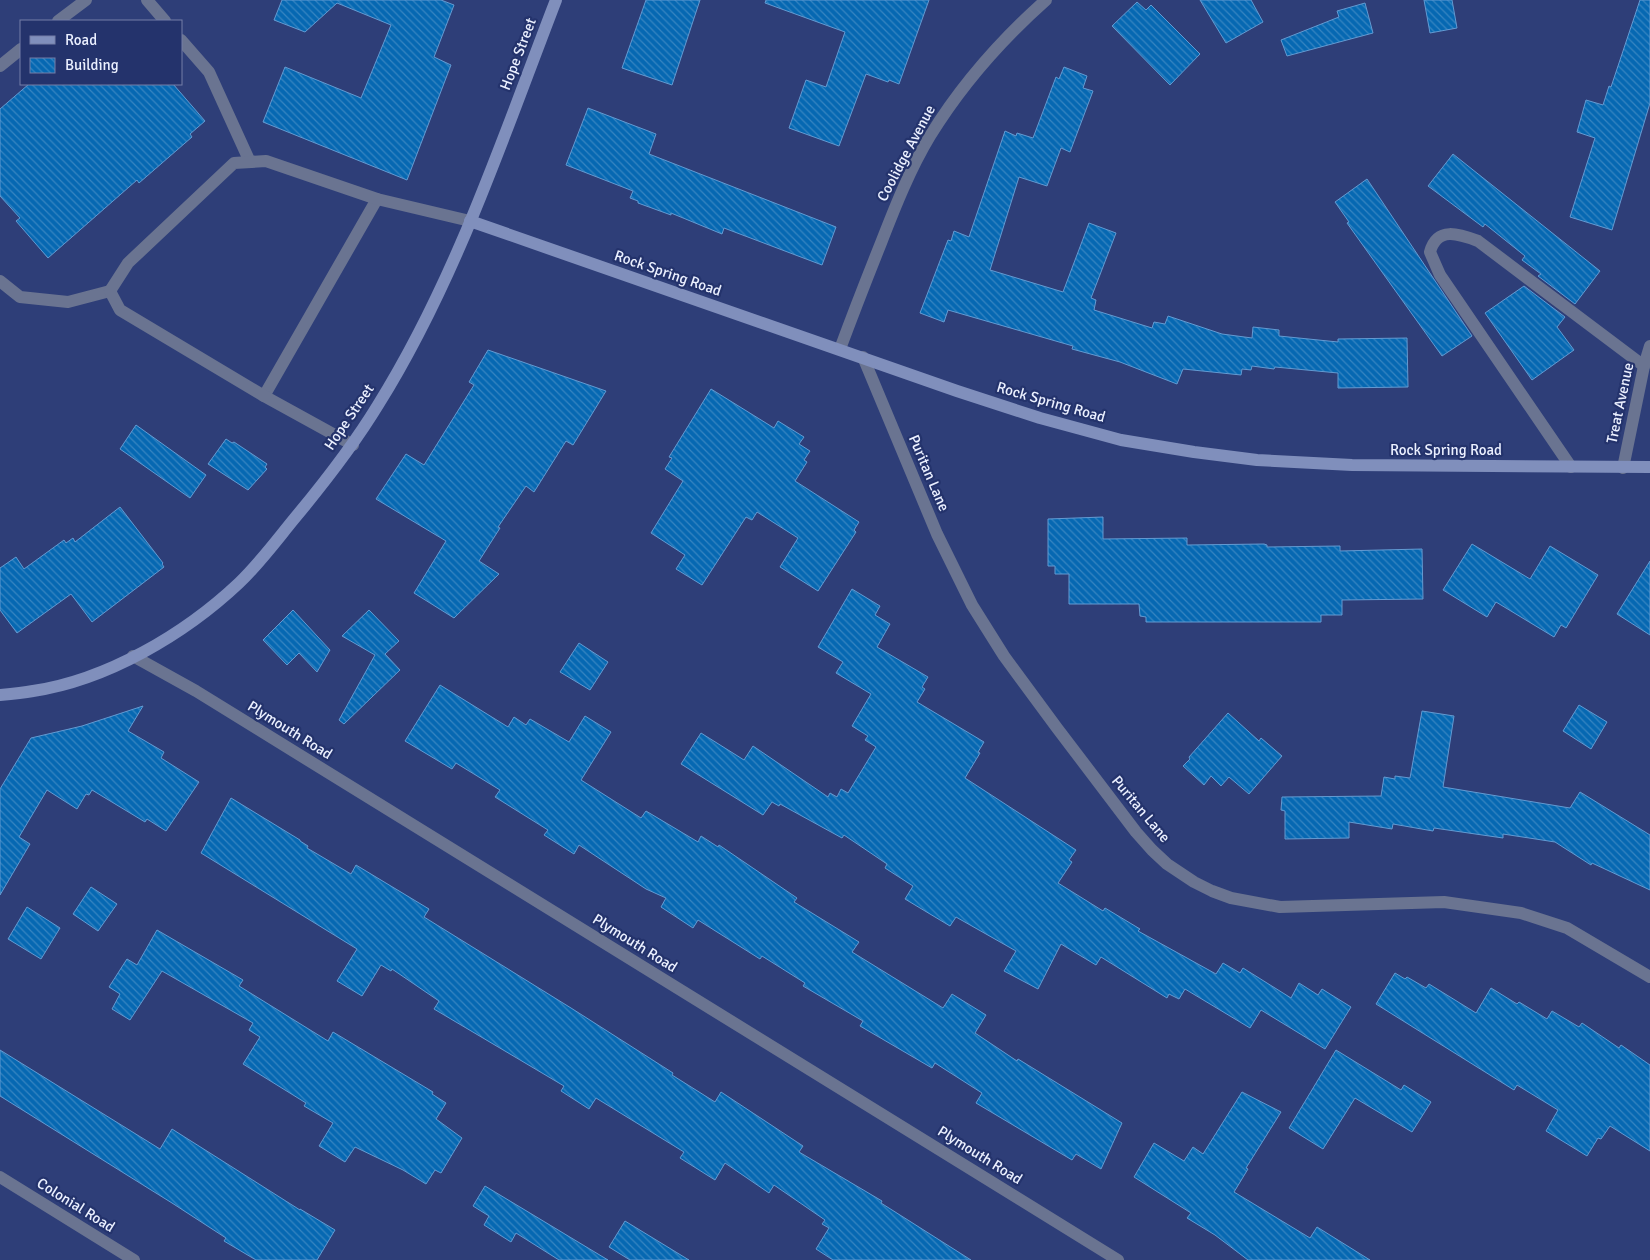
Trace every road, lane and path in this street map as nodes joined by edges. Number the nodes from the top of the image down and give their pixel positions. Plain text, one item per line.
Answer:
1 (86, 0) edge
2 (147, 0) edge
3 (556, 0) edge
4 (1046, 0) edge
5 (59, 20) edge
6 (164, 20) edge
7 (182, 41) edge
8 (20, 50) edge
9 (0, 66) edge
10 (250, 162) junction
11 (377, 199) junction
12 (470, 221) junction
13 (0, 281) edge
14 (110, 291) junction
15 (1650, 346) edge
16 (840, 349) junction
17 (862, 357) junction
18 (1644, 366) junction
19 (264, 396) junction
20 (353, 445) junction
21 (1571, 467) junction
22 (1650, 467) edge
23 (1623, 468) junction
24 (133, 656) junction
25 (0, 695) edge
26 (1650, 977) edge
27 (0, 1177) edge
28 (134, 1260) edge
29 (1118, 1260) edge

1 - 5 street
2 - 6 street
3 - 12 street, Hope Street
4 - 16 street, Coolidge Avenue
7 - 10 street
8 - 9 street
10 - 11 street
10 - 14 street
11 - 12 street
11 - 19 street
12 - 16 street, Rock Spring Road
12 - 20 street, Hope Street
13 - 14 street
14 - 19 street
15 - 18 street, Treat Avenue
16 - 17 street, Rock Spring Road
17 - 21 street, Rock Spring Road
17 - 26 street, Puritan Lane
18 - 21 street
18 - 23 street, Treat Avenue
19 - 20 street
20 - 24 street, Hope Street
21 - 23 street, Rock Spring Road
22 - 23 street, Rock Spring Road
24 - 25 street, Hope Street
24 - 29 street, Plymouth Road
27 - 28 street, Colonial Road

